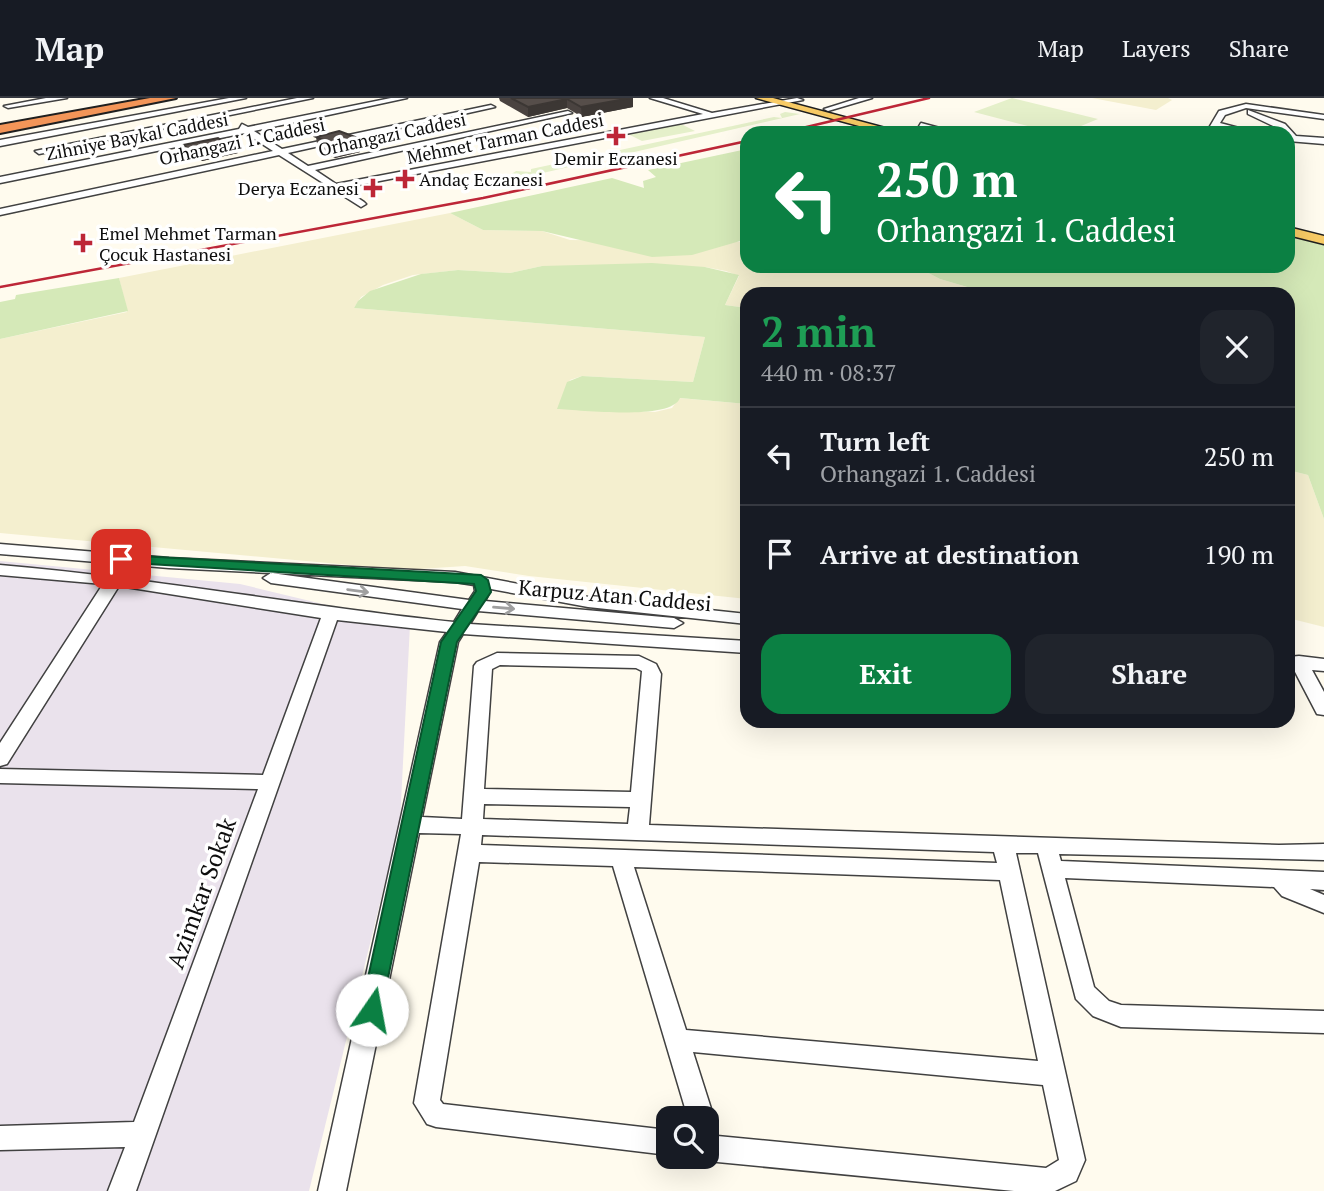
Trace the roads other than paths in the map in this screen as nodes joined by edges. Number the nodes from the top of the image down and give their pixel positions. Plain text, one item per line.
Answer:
1 (64, 98) edge
2 (152, 98) edge
3 (170, 98) edge
4 (242, 98) edge
5 (309, 98) edge
6 (403, 98) edge
7 (654, 98) edge
8 (868, 98) edge
9 (387, 99) edge
10 (476, 99) edge
11 (778, 101) edge
12 (1244, 102) edge
13 (5, 103) edge
14 (206, 104) junction
15 (1234, 108) junction
16 (828, 109) junction
17 (810, 111) junction
18 (568, 113) edge
19 (723, 113) junction
20 (712, 114) junction
21 (221, 115) junction
22 (504, 115) junction
23 (312, 117) junction
24 (1324, 117) edge
25 (870, 126) edge
26 (902, 126) edge
27 (1215, 126) edge
28 (1279, 126) edge
29 (0, 127) edge
30 (247, 130) junction
31 (350, 137) junction
32 (1295, 138) edge
33 (1324, 141) edge
34 (0, 143) edge
35 (554, 143) junction
36 (170, 145) junction
37 (39, 151) dead end
38 (282, 152) junction
39 (380, 153) junction
40 (206, 168) junction
41 (306, 169) junction
42 (0, 180) edge
43 (334, 187) junction
44 (361, 204) dead end
45 (0, 212) edge
46 (1295, 227) edge
47 (1295, 233) edge
48 (1324, 234) edge
49 (1324, 240) edge
50 (0, 549) edge
51 (169, 563) junction
52 (0, 570) edge
53 (455, 577) junction
54 (114, 580) junction
55 (481, 580) junction
56 (436, 602) junction
57 (476, 605) junction
58 (331, 614) junction
59 (740, 618) edge
60 (740, 629) edge
61 (451, 632) junction
62 (740, 647) edge
63 (1295, 662) edge
64 (1295, 665) edge
65 (1324, 665) edge
66 (1324, 709) edge
67 (0, 759) edge
68 (0, 776) edge
69 (269, 782) junction
70 (474, 796) junction
71 (641, 800) junction
72 (412, 824) junction
73 (472, 826) junction
74 (638, 831) junction
75 (1003, 843) junction
76 (1046, 845) junction
77 (1324, 852) edge
78 (470, 853) junction
79 (621, 858) junction
80 (1053, 869) junction
81 (1009, 872) junction
82 (1280, 878) junction
83 (1324, 881) edge
84 (1324, 904) edge
85 (1324, 1022) edge
86 (677, 1040) junction
87 (1053, 1074) junction
88 (697, 1106) edge
89 (143, 1134) junction
90 (0, 1139) edge
91 (656, 1142) edge
92 (719, 1146) edge
93 (122, 1191) edge
94 (332, 1191) edge

1 - 13 street
2 - 29 highway
3 - 29 highway
4 - 14 street
5 - 21 street
6 - 9 street, Zihniye Baykal Caddesi
7 - 20 street
8 - 16 street
9 - 23 street, Zihniye Baykal Caddesi
10 - 22 street
11 - 16 main road
11 - 17 main road
11 - 17 main road
11 - 19 street, Mehmet Tarman Caddesi
11 - 19 street, Mehmet Tarman Caddesi
12 - 15 street
12 - 24 street
14 - 21 street
14 - 34 street
15 - 27 street
15 - 28 street
16 - 26 main road
17 - 25 main road
18 - 22 street, Orhangazi Caddesi
19 - 20 street, Mehmet Tarman Caddesi
20 - 35 street, Mehmet Tarman Caddesi
21 - 30 street
21 - 37 street
22 - 31 street, Orhangazi 1. Caddesi
22 - 35 street
22 - 39 street, Orhangazi Caddesi
23 - 30 street, Zihniye Baykal Caddesi
23 - 31 street
30 - 36 street, Zihniye Baykal Caddesi
30 - 38 street
31 - 38 street, Orhangazi 1. Caddesi
31 - 39 street
32 - 33 street
35 - 43 street, Mehmet Tarman Caddesi
36 - 40 street
36 - 42 street, Zihniye Baykal Caddesi
38 - 40 street, Orhangazi 1. Caddesi
38 - 41 street
39 - 41 street, Orhangazi Caddesi
40 - 45 street, Orhangazi 1. Caddesi
41 - 43 street
43 - 44 street
46 - 48 main road
47 - 49 main road
50 - 51 street
51 - 53 street
51 -> 56 street
52 - 54 street
53 - 55 street, Karpuz Atan Caddesi
53 - 56 street
54 - 58 street
54 - 67 street
55 - 57 street
55 - 59 street, Karpuz Atan Caddesi
56 - 57 street, Karpuz Atan Caddesi
56 - 61 street
57 -> 60 street, Karpuz Atan Caddesi
57 - 61 street
58 - 61 street
58 - 69 street, Azimkar Sokak
61 - 62 street
61 - 72 street
63 - 65 street
64 - 66 street
68 - 69 street
69 - 89 street, Azimkar Sokak
70 - 71 street
70 - 71 street
70 - 73 street
71 - 74 street
72 - 73 street
72 - 94 street
73 - 74 street
73 - 78 street
74 - 75 street
75 - 76 street
75 - 81 street
76 - 77 street
76 - 80 street
78 - 79 street
78 - 91 street
79 - 81 street
79 - 86 street
80 - 82 street
80 - 85 street
81 - 87 street
82 - 83 street
82 - 84 street
86 - 87 street
86 - 88 street
87 - 92 street
89 - 90 street
89 - 93 street, Azimkar Sokak

